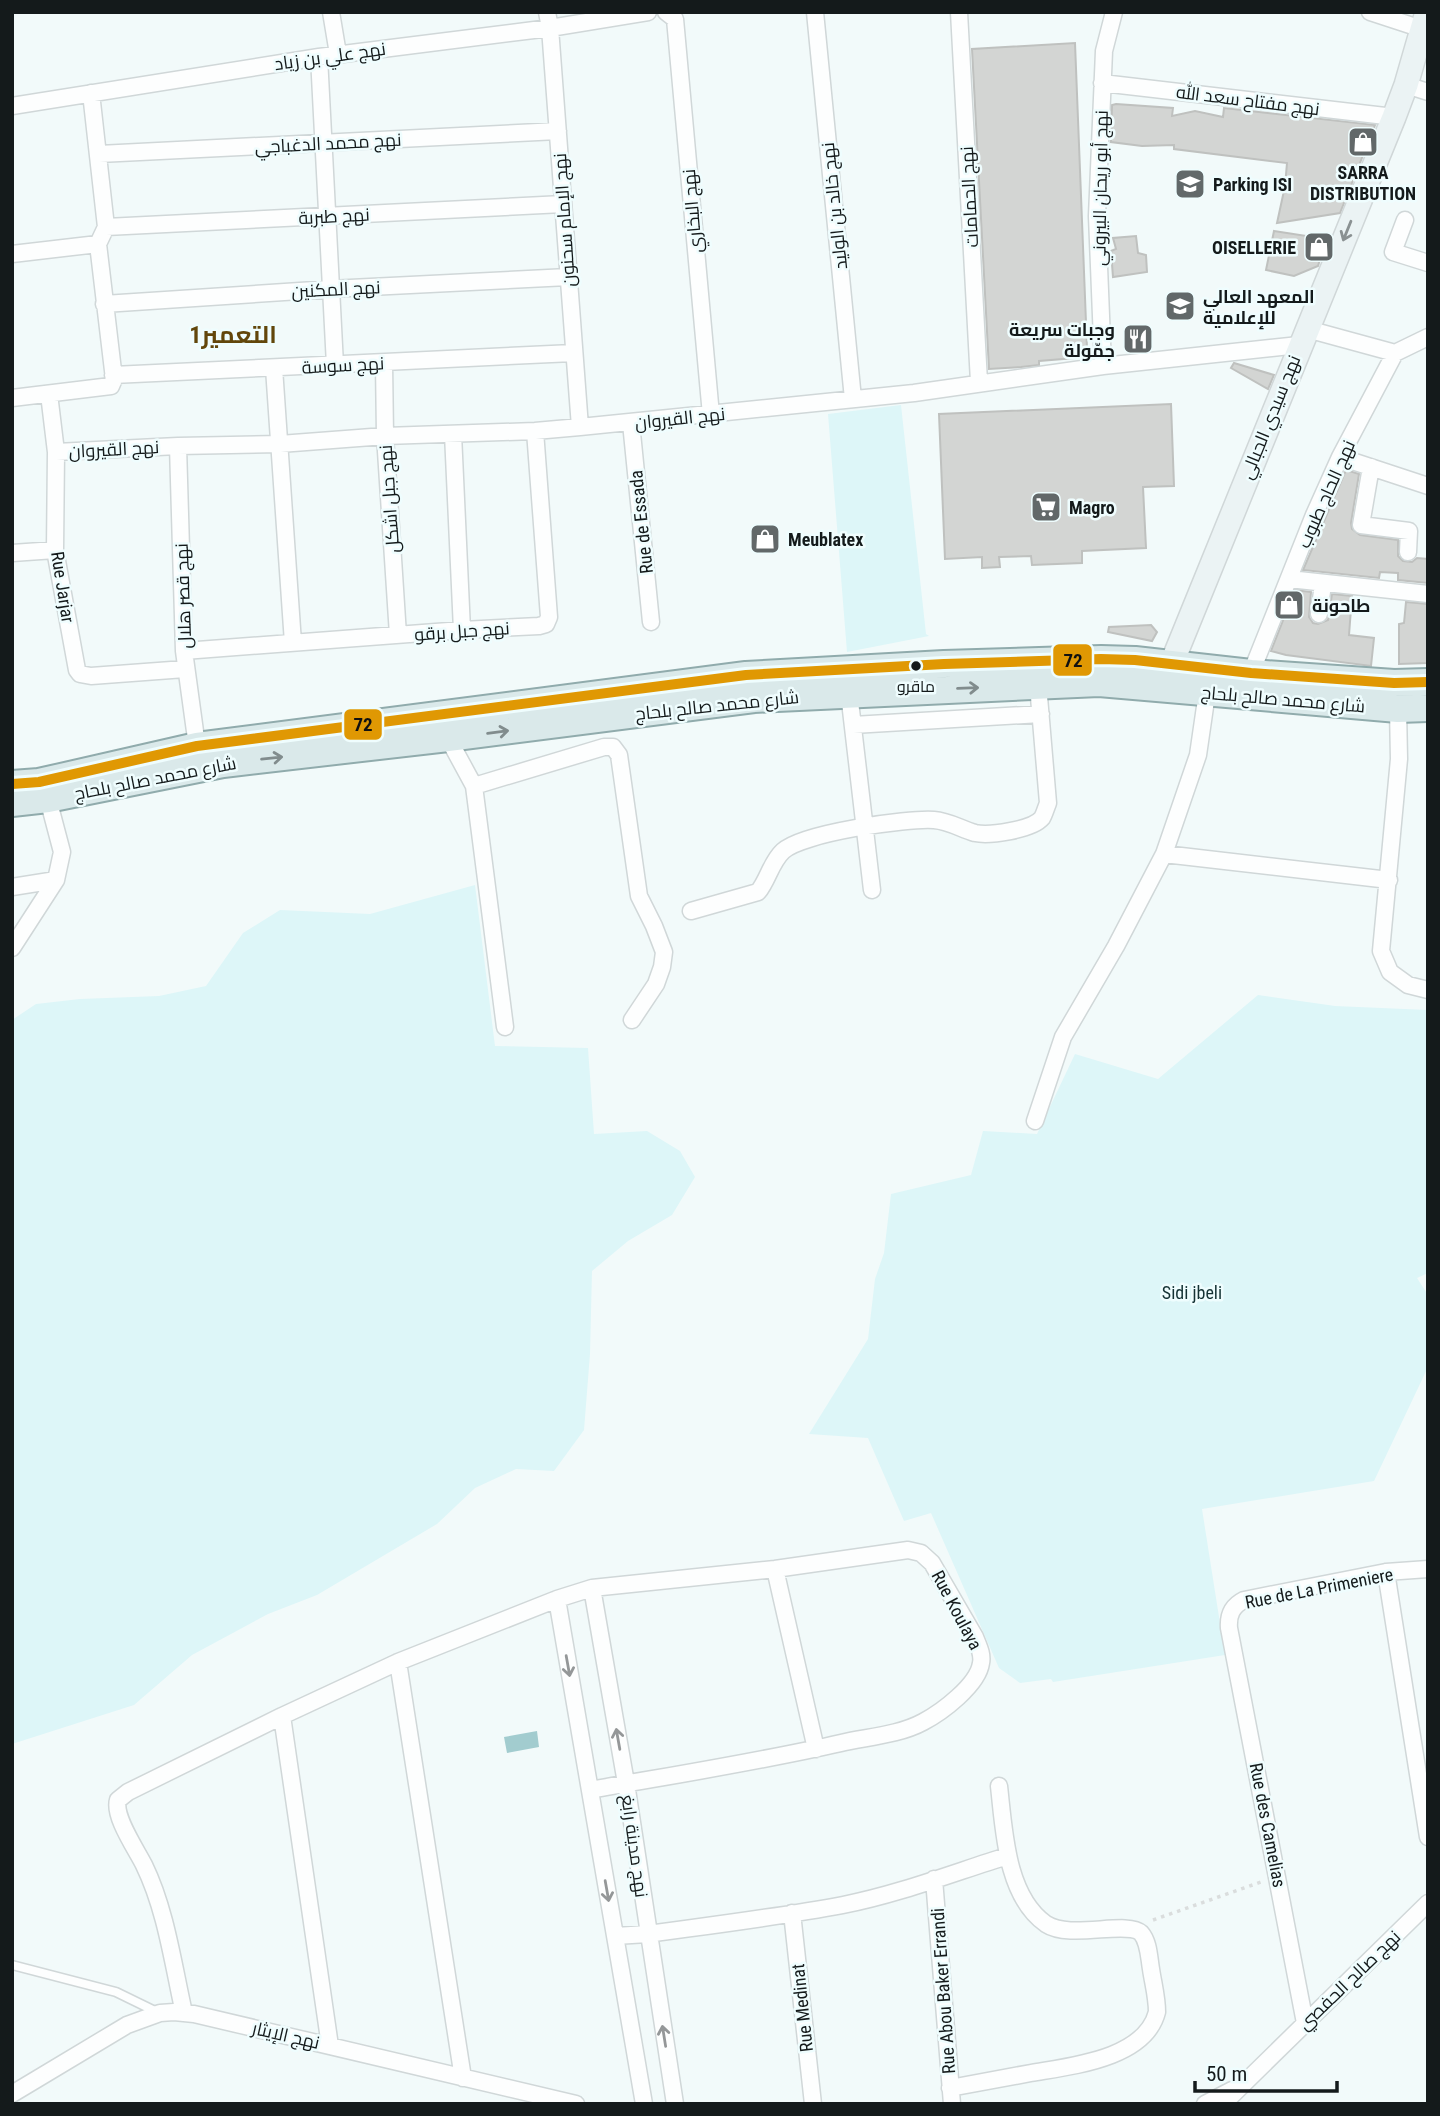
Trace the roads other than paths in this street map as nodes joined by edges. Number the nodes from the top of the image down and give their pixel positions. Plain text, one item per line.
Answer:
1 (331, 12) edge
2 (648, 12) edge
3 (666, 12) edge
4 (815, 12) edge
5 (959, 12) edge
6 (1114, 12) edge
7 (1370, 12) edge
8 (549, 20) edge
9 (1424, 21) edge
10 (338, 54) junction
11 (318, 57) junction
12 (1102, 83) junction
13 (1417, 88) edge
14 (91, 93) junction
15 (12, 106) edge
16 (1394, 117) junction
17 (558, 131) junction
18 (323, 143) junction
19 (99, 154) junction
20 (563, 204) junction
21 (327, 216) junction
22 (1405, 220) dead end
23 (106, 228) junction
24 (98, 244) junction
25 (12, 254) edge
26 (1428, 263) edge
27 (568, 277) junction
28 (331, 289) junction
29 (104, 304) junction
30 (1303, 337) junction
31 (1428, 337) edge
32 (573, 353) junction
33 (1395, 353) junction
34 (384, 363) junction
35 (335, 365) junction
36 (1103, 366) junction
37 (274, 368) junction
38 (112, 381) junction
39 (979, 382) junction
40 (49, 394) junction
41 (12, 398) edge
42 (853, 399) junction
43 (711, 415) junction
44 (631, 423) junction
45 (580, 427) junction
46 (535, 431) junction
47 (453, 434) junction
48 (385, 436) junction
49 (280, 444) junction
50 (178, 446) junction
51 (57, 452) junction
52 (1340, 457) junction
53 (1371, 467) junction
54 (1428, 486) edge
55 (55, 550) junction
56 (1408, 552) dead end
57 (12, 553) edge
58 (1289, 579) junction
59 (1323, 584) junction
60 (1428, 594) edge
61 (1319, 614) dead end
62 (651, 622) dead end
63 (462, 630) junction
64 (398, 635) junction
65 (293, 643) junction
66 (184, 651) junction
67 (1171, 665) junction
68 (185, 669) junction
69 (1251, 673) junction
70 (1428, 682) edge
71 (862, 685) junction
72 (1038, 685) junction
73 (1207, 693) junction
74 (1428, 708) edge
75 (1398, 709) junction
76 (1041, 714) junction
77 (853, 724) junction
78 (449, 738) junction
79 (197, 746) junction
80 (12, 784) edge
81 (474, 786) junction
82 (48, 799) junction
83 (12, 803) edge
84 (864, 826) junction
85 (1164, 854) junction
86 (56, 880) junction
87 (1389, 880) junction
88 (12, 887) edge
89 (872, 890) dead end
90 (691, 911) dead end
91 (12, 948) edge
92 (1428, 990) edge
93 (632, 1020) dead end
94 (505, 1027) dead end
95 (1035, 1121) dead end
96 (775, 1569) junction
97 (1428, 1569) edge
98 (1386, 1573) junction
99 (592, 1588) junction
100 (556, 1599) junction
101 (1229, 1628) joint
102 (398, 1662) junction
103 (282, 1716) junction
104 (816, 1749) junction
105 (626, 1783) junction
106 (999, 1786) dead end
107 (590, 1790) junction
108 (1428, 1837) edge
109 (1007, 1856) junction
110 (934, 1878) junction
111 (1428, 1903) edge
112 (792, 1913) junction
113 (648, 1934) junction
114 (615, 1936) junction
115 (12, 1965) edge
116 (160, 2013) junction
117 (184, 2013) junction
118 (1305, 2023) junction
119 (330, 2046) junction
120 (463, 2078) junction
121 (1240, 2086) junction
122 (12, 2094) edge
123 (951, 2096) edge
124 (576, 2104) edge
125 (645, 2104) edge
126 (675, 2104) edge
127 (813, 2104) edge
128 (1205, 2104) edge
129 (1223, 2104) edge

1 - 10 street
2 - 8 street, نهج علي بن زياد
3 - 43 street, نهج البخاري
4 - 42 street, نهج خالد بن الوليد
5 - 39 street, نهج الحمامات
6 - 12 street, نهج أبو ريحان البيروني
7 - 9 street
8 - 10 street, نهج علي بن زياد
8 - 17 street, نهج الإمام سحنون
9 - 13 street, نهج سيدي الجبالي
10 - 11 street, نهج علي بن زياد
11 - 14 street, نهج علي بن زياد
11 - 18 street
12 - 16 street, نهج مفتاح سعد الله
12 - 36 street, نهج أبو ريحان البيروني
13 - 16 street, نهج سيدي الجبالي
14 - 15 street, نهج علي بن زياد
14 - 19 street
16 -> 30 street, نهج سيدي الجبالي
17 - 18 street, نهج محمد الدغباجي
17 - 20 street, نهج الإمام سحنون
18 - 19 street, نهج محمد الدغباجي
18 - 21 street
19 - 23 street
20 - 21 street, نهج طبربة
20 - 27 street, نهج الإمام سحنون
21 - 23 street, نهج طبربة
21 - 28 street
22 - 26 street
23 - 24 street
24 - 25 street
24 - 29 street
27 - 28 street, نهج المكنين
27 - 32 street, نهج الإمام سحنون
28 - 29 street, نهج المكنين
28 - 35 street
29 - 38 street
30 - 33 street
30 - 36 street, نهج القيروان
30 - 67 street, نهج سيدي الجبالي
31 - 33 street
32 - 34 street, نهج سوسة
32 - 45 street, نهج الإمام سحنون
33 - 52 street, نهج الحاج طبوب
34 - 35 street, نهج سوسة
34 - 48 street, نهج جبل اشكل
35 - 37 street, نهج سوسة
36 - 39 street, نهج القيروان
37 - 38 street, نهج سوسة
37 - 49 street
38 - 40 street, نهج سوسة
39 - 42 street, نهج القيروان
40 - 41 street, نهج سوسة
40 - 51 street, Rue Jarjar
42 - 43 street, نهج القيروان
43 - 44 street, نهج القيروان
44 - 45 street, نهج القيروان
44 - 62 street, Rue de Essada
45 - 46 street, نهج القيروان
46 - 47 street, نهج القيروان
46 - 63 street, نهج جبل برقو
47 - 48 street, نهج القيروان
47 - 63 street
48 - 49 street, نهج القيروان
48 - 64 street, نهج جبل اشكل
49 - 50 street, نهج القيروان
49 - 65 street
50 - 51 street, نهج القيروان
50 - 66 street, نهج قصر هلال
51 - 55 street, Rue Jarjar
52 - 53 street
52 - 58 street, نهج الحاج طبوب
53 - 54 street
53 - 56 street
55 - 57 street
55 - 68 street, Rue Jarjar
58 - 59 street
58 - 69 street, نهج الحاج طبوب
59 - 60 street
59 - 61 street
63 - 64 street, نهج جبل برقو
64 - 65 street, نهج جبل برقو
65 - 66 street, نهج جبل برقو
66 - 68 street, نهج قصر هلال
67 - 69 main road, شارع محمد صالح بلحاج
67 - 71 main road, شارع محمد صالح بلحاج
68 - 79 street, نهج قصر هلال
69 - 70 main road, شارع محمد صالح بلحاج
71 -> 72 main road, شارع محمد صالح بلحاج
71 - 77 street
78 -> 71 main road, شارع محمد صالح بلحاج
71 - 79 main road, شارع محمد صالح بلحاج
72 - 73 main road, شارع محمد صالح بلحاج
72 - 76 street
73 - 75 main road, شارع محمد صالح بلحاج
73 - 85 street
74 - 75 main road, شارع محمد صالح بلحاج
75 - 87 street
76 - 77 street
76 - 84 street
77 - 84 street
78 - 81 street
82 -> 78 main road, شارع محمد صالح بلحاج
79 - 80 main road, شارع محمد صالح بلحاج
81 - 93 street
81 - 94 street
82 - 83 main road, شارع محمد صالح بلحاج
82 - 86 street
84 - 89 street
84 - 90 street
85 - 87 street
85 - 95 street
86 - 88 street
86 - 91 street
87 - 92 street
96 - 99 street, Rue Koulaya
96 - 104 street
96 - 104 street, Rue Koulaya
97 - 98 street, Rue de La Primeniere
98 - 101 street, Rue de La Primeniere
98 - 108 street
99 - 100 street, Rue Koulaya
105 -> 99 street, نهج مدينة رابغ
100 - 102 street, Rue Koulaya
100 -> 107 street, نهج مدينة رابغ
101 - 118 street, Rue des Camelias
102 - 103 street, Rue Koulaya
102 - 120 street
103 - 117 street, Rue Koulaya
103 - 119 street
104 - 105 street, Rue Koulaya
105 - 107 street, Rue Koulaya
105 - 113 street, نهج مدينة رابغ
106 - 109 street
107 -> 114 street, نهج مدينة رابغ
109 - 110 street
109 - 123 street
110 - 112 street
110 - 123 street, Rue Abou Baker Errandi
111 - 118 street, نهج صالح الحفصي
112 - 113 street
112 - 127 street, Rue Medinat
113 - 114 street
126 -> 113 street, نهج مدينة رابغ
114 - 125 street, نهج مدينة رابغ
115 - 116 lane
116 - 117 street, نهج الإيثار
116 - 122 street, نهج الإيثار
117 - 119 street, نهج الإيثار
118 - 121 street, نهج صالح الحفصي
119 - 120 street, نهج الإيثار
120 - 124 street, نهج الإيثار
121 - 128 street, نهج صالح الحفصي
121 - 129 street, نهج صالح الحفصي

